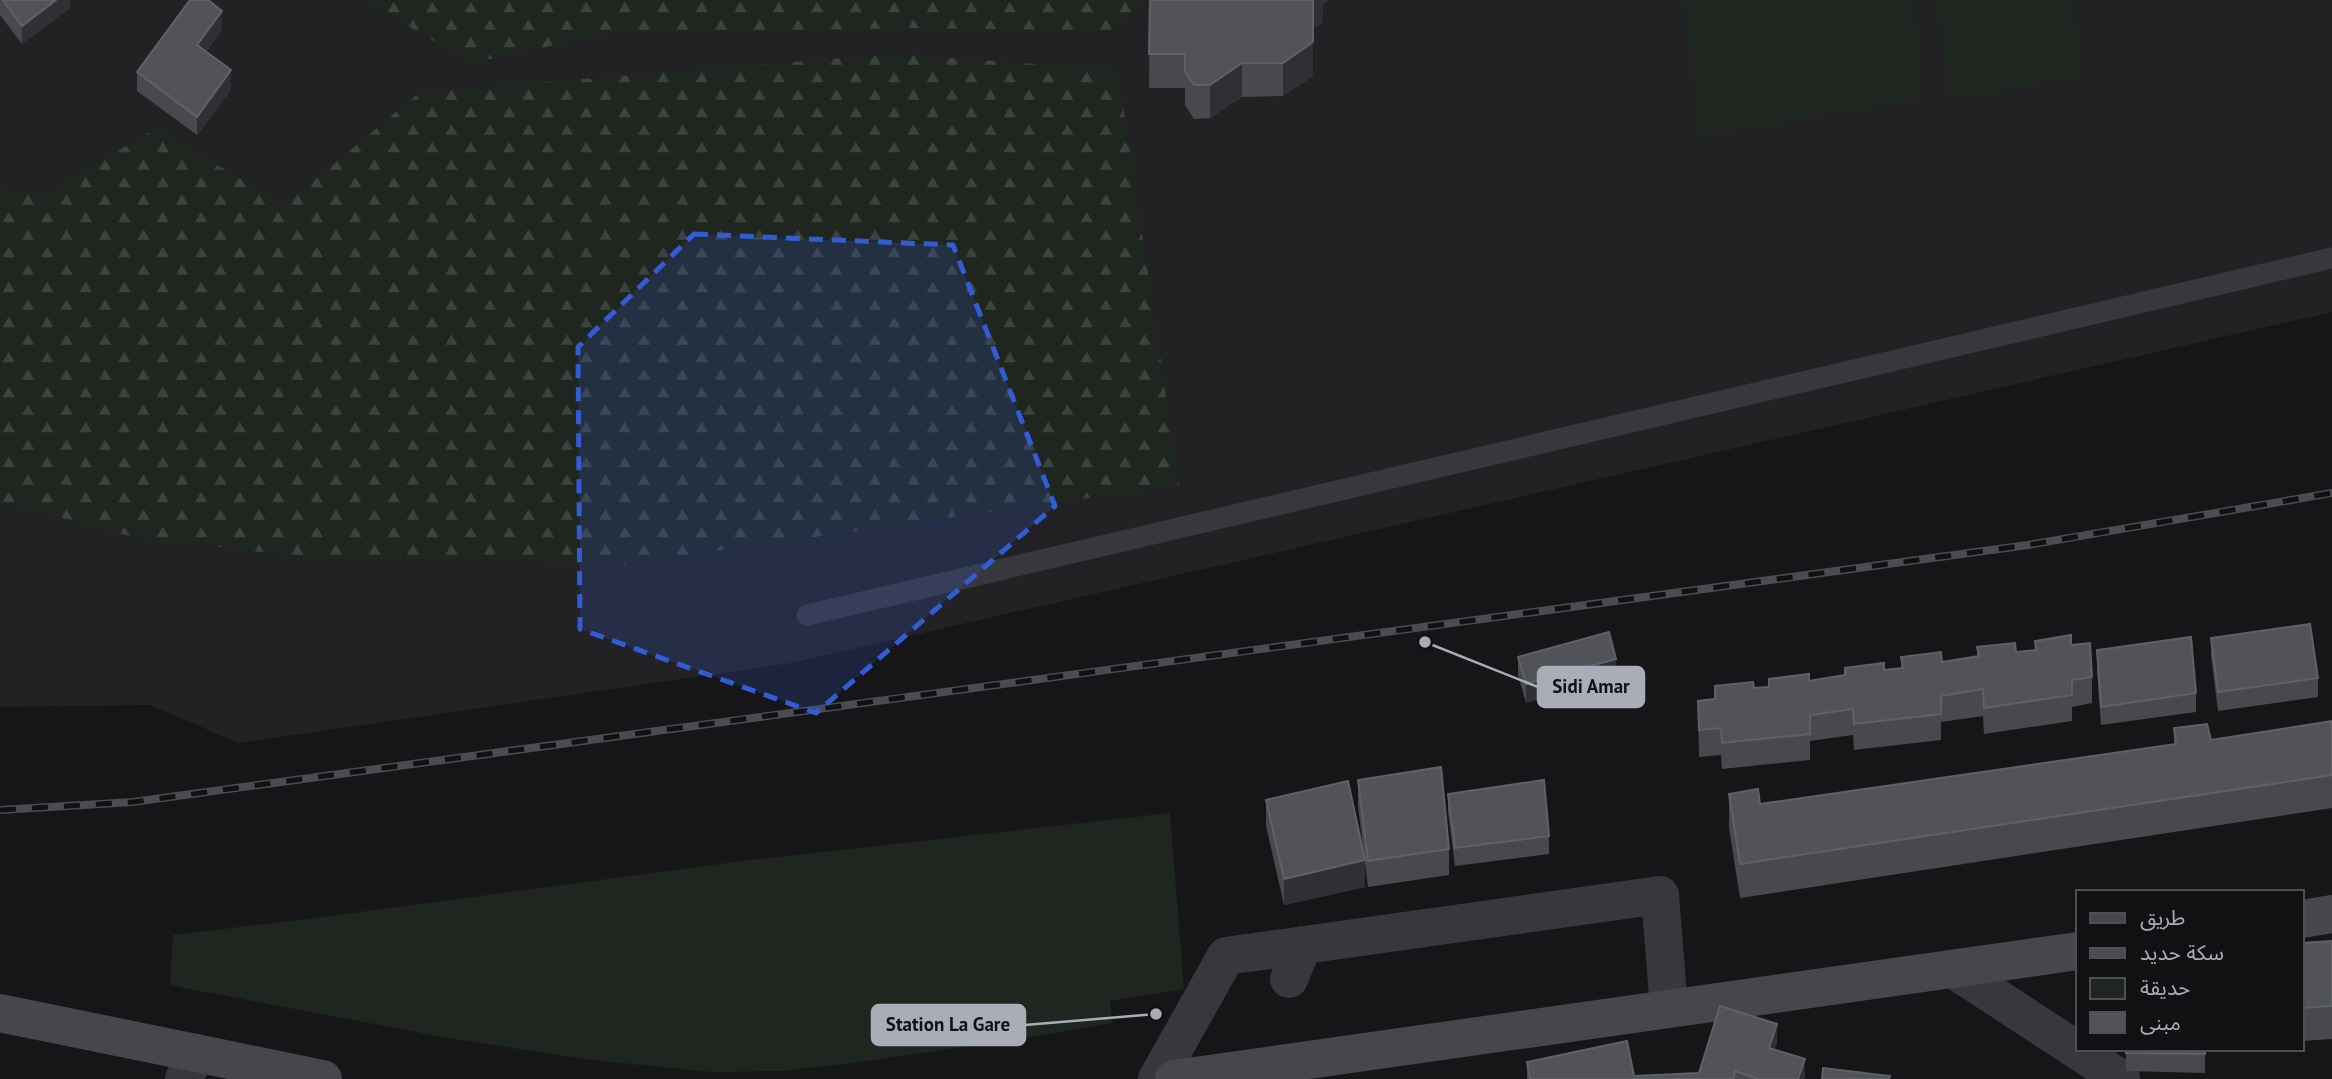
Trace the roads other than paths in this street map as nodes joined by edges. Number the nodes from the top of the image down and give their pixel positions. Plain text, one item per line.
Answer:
1 (2332, 258) edge
2 (807, 615) dead end
3 (2332, 914) edge
4 (2304, 919) edge
5 (2076, 951) edge
6 (1953, 969) junction
7 (1735, 999) junction
8 (1669, 1008) junction
9 (0, 1013) edge
10 (1736, 1039) edge
11 (2076, 1050) edge
12 (2078, 1051) edge
13 (190, 1066) edge
14 (323, 1079) edge
15 (1157, 1079) edge
16 (1174, 1079) edge
17 (2121, 1079) edge

1 - 2 lane
3 - 4 street
5 - 6 street
6 - 7 street
6 - 11 street
7 - 8 street
7 - 10 street
8 - 15 street
8 - 16 street
9 - 13 street
12 - 17 street
13 - 14 street

